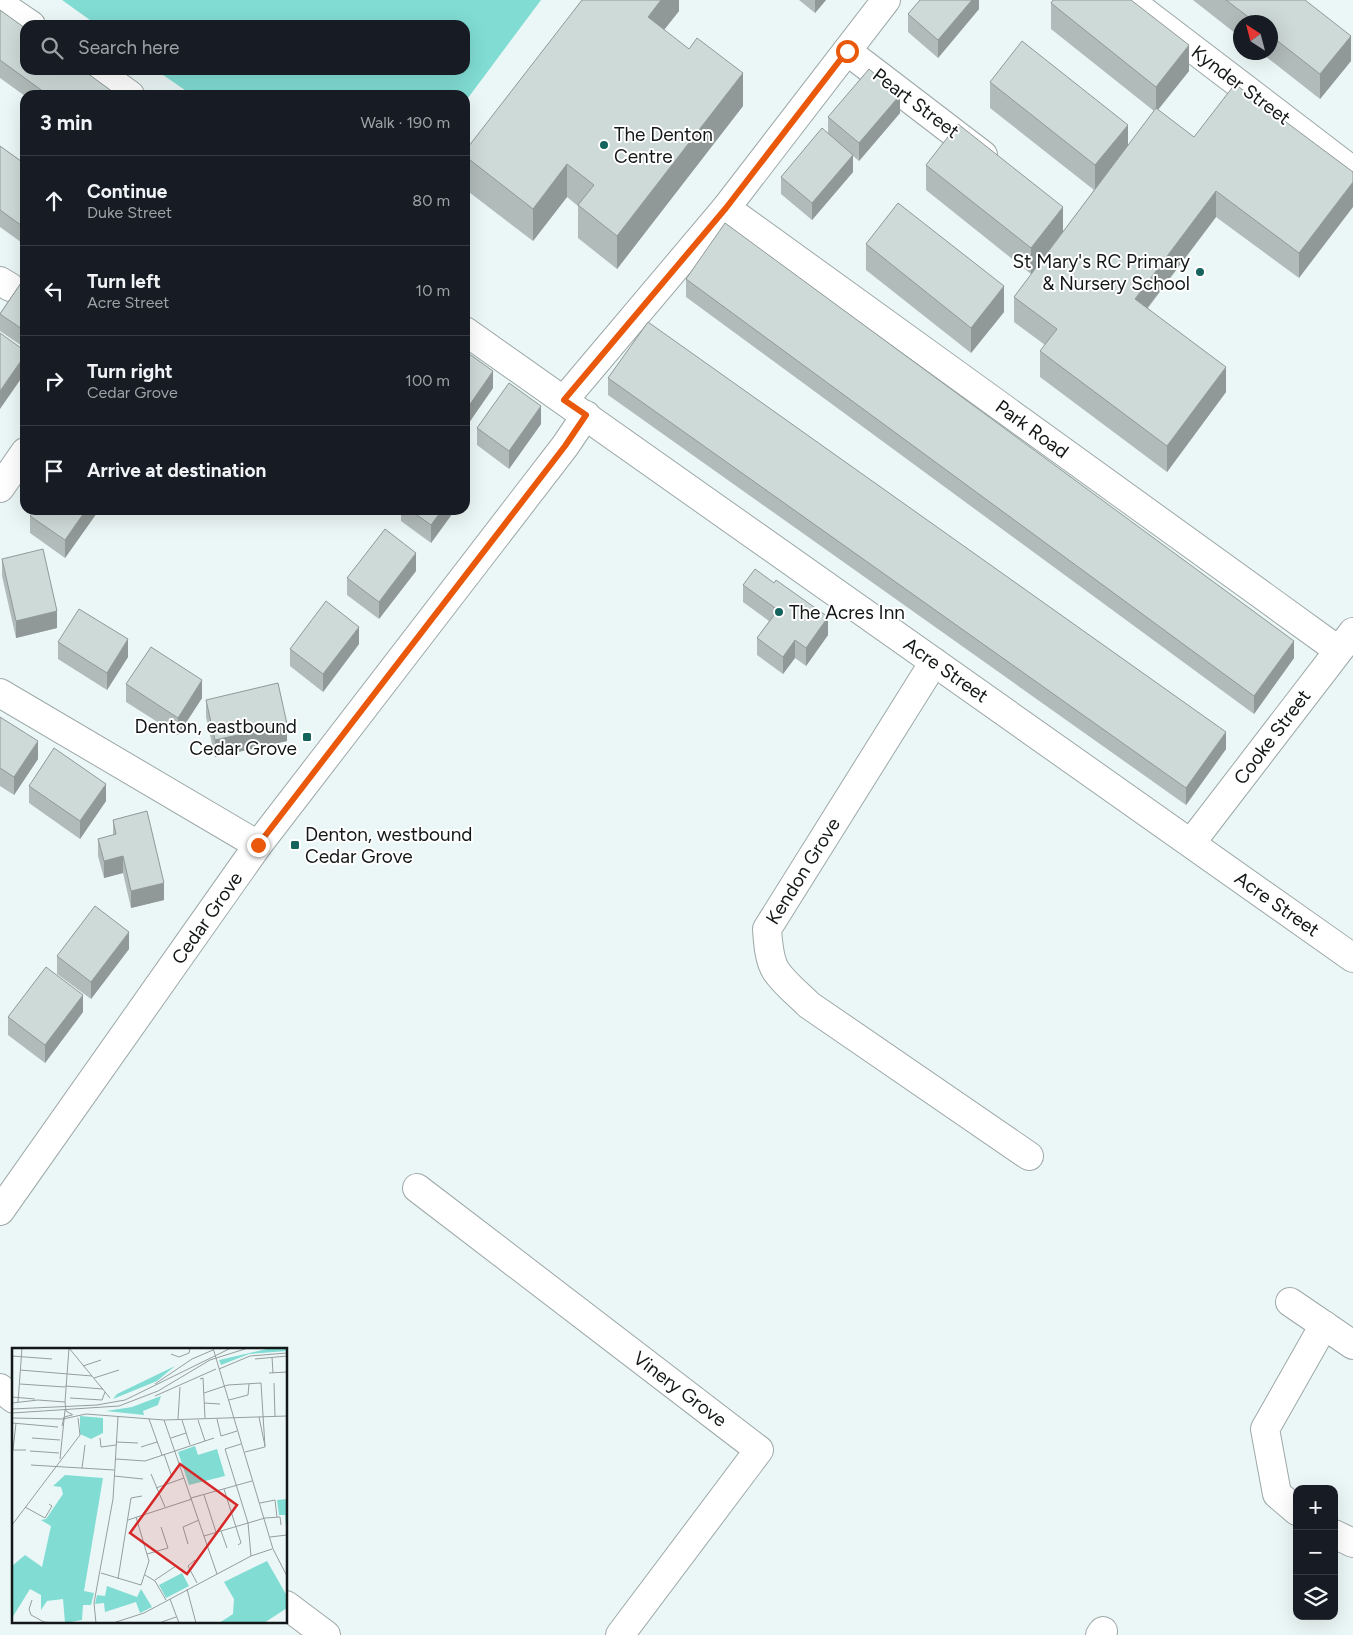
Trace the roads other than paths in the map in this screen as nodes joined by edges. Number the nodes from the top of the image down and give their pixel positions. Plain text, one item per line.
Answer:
1 (886, 0) edge
2 (1129, 0) edge
3 (0, 4) edge
4 (24, 20) edge
5 (847, 51) junction
6 (102, 75) edge
7 (123, 90) edge
8 (1002, 169) edge
9 (1353, 171) edge
10 (726, 208) junction
11 (470, 334) edge
12 (564, 400) junction
13 (586, 415) junction
14 (20, 459) edge
15 (0, 488) edge
16 (1346, 641) edge
17 (934, 662) junction
18 (0, 693) edge
19 (1191, 843) junction
20 (258, 845) junction
21 (1353, 958) edge
22 (1029, 1156) dead end
23 (417, 1188) dead end
24 (0, 1211) edge
25 (1290, 1302) dead end
26 (1324, 1325) junction
27 (1353, 1345) edge
28 (0, 1388) edge
29 (12, 1397) edge
30 (1293, 1508) edge
31 (1338, 1536) edge
32 (1353, 1543) edge
33 (288, 1606) edge
34 (326, 1635) edge
35 (620, 1635) edge

1 - 5 street
2 - 9 street, Kynder Street
3 - 4 street
5 - 8 street, Peart Street
5 - 10 street
6 - 7 street
10 - 12 street
10 - 16 street, Park Road
11 - 12 street, Acre Street
12 - 13 street, Acre Street
13 - 17 street, Acre Street
13 - 20 street, Cedar Grove
14 - 15 street
16 - 19 street, Cooke Street
17 - 19 street, Acre Street
17 - 22 street, Kendon Grove
18 - 20 street
19 - 21 street, Acre Street
20 - 24 street, Cedar Grove
23 - 35 street, Vinery Grove
25 - 26 street
26 - 27 street
26 - 30 street
28 - 29 street
31 - 32 street
33 - 34 street

